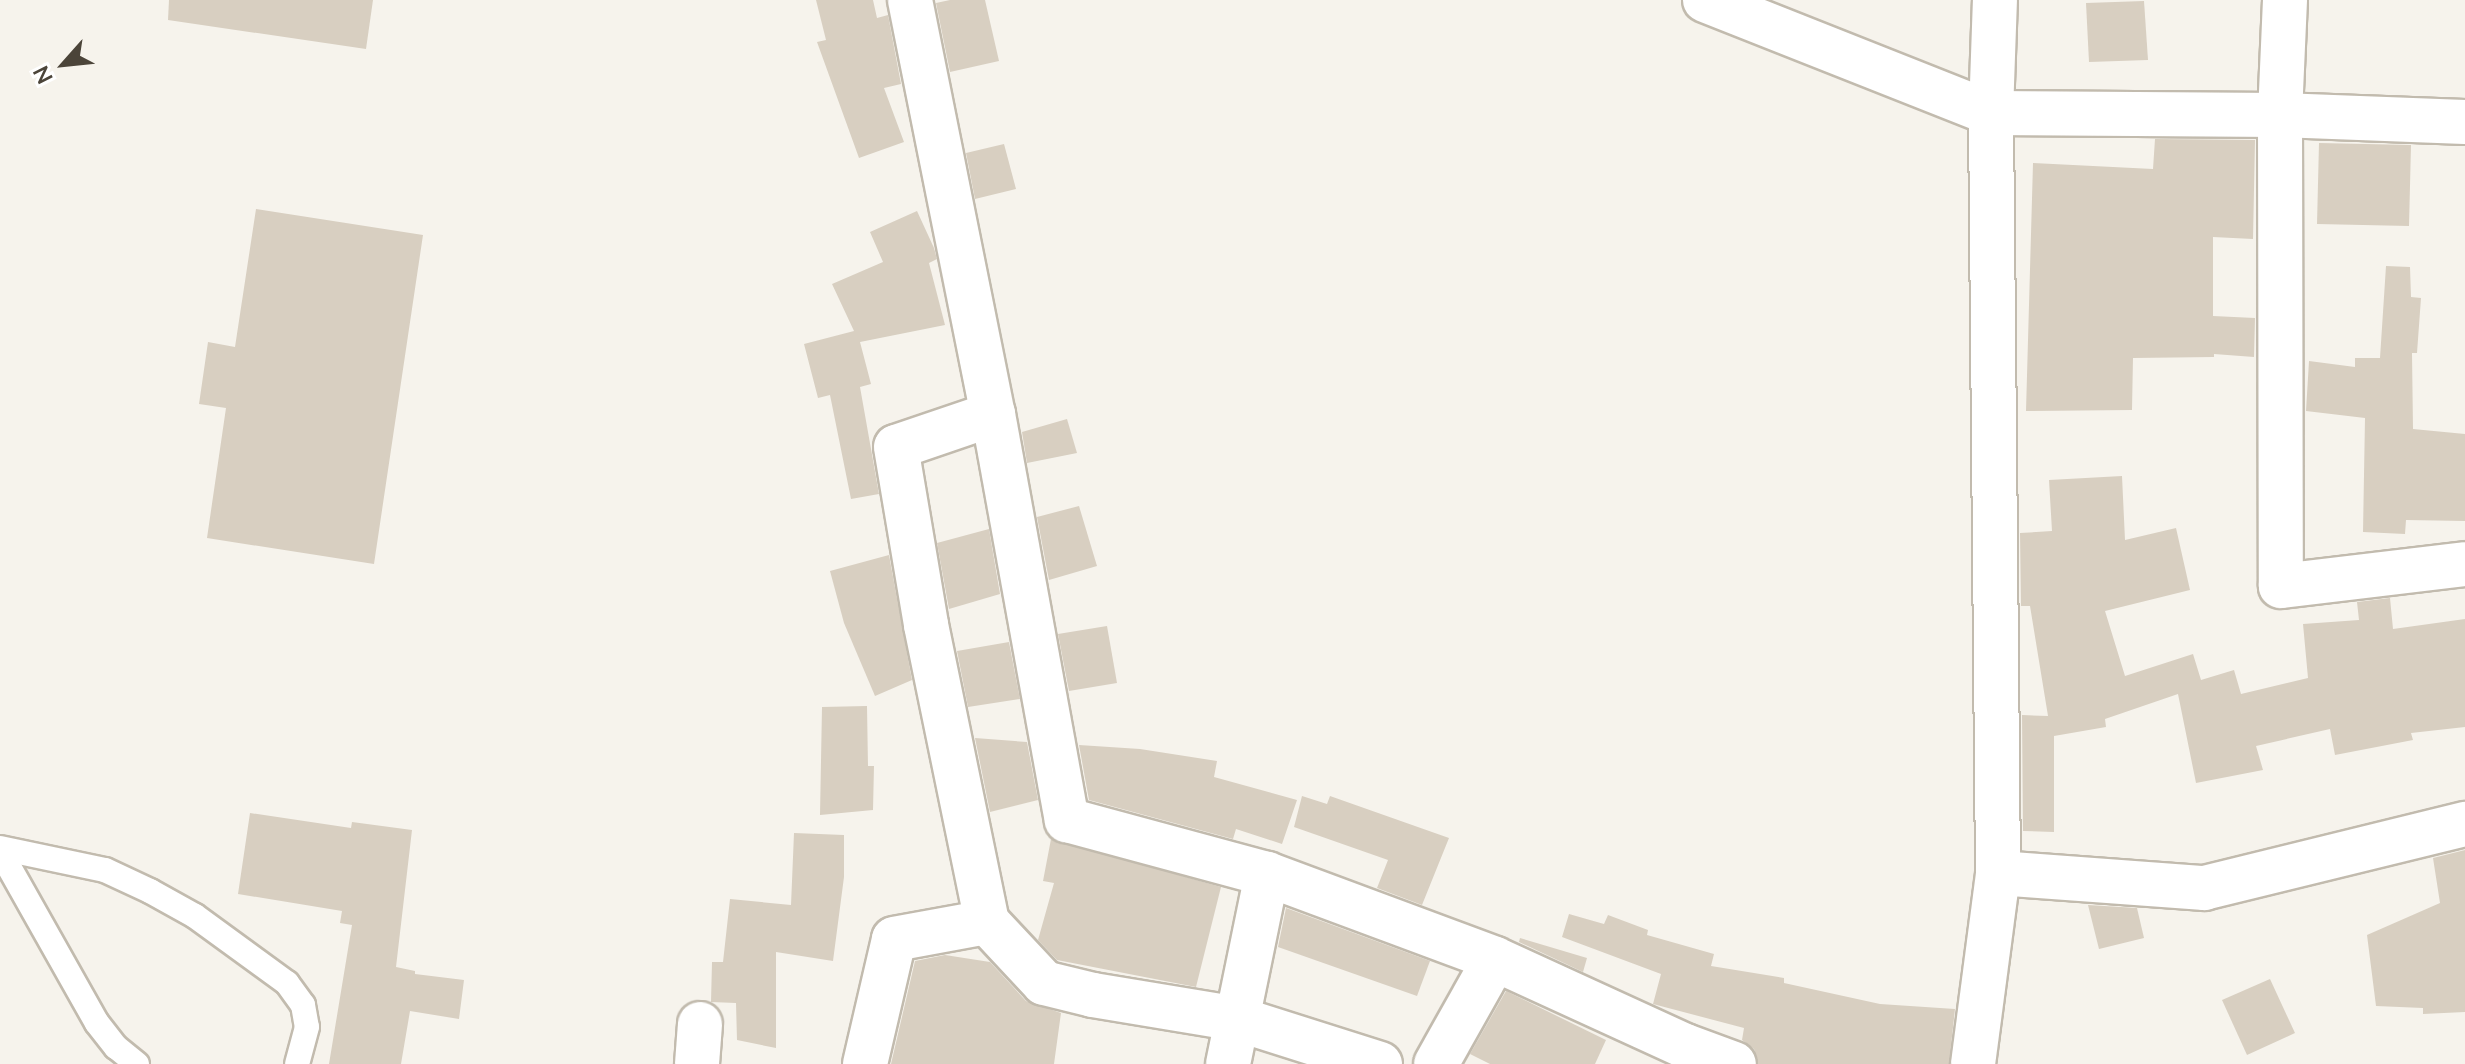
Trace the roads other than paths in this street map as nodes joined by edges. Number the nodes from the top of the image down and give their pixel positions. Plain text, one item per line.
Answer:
1 (910, 0) edge
2 (1705, 0) edge
3 (1995, 0) edge
4 (2285, 0) edge
5 (1991, 113) junction
6 (2280, 115) junction
7 (2465, 122) edge
8 (993, 414) junction
9 (2465, 564) edge
10 (2465, 824) edge
11 (0, 850) edge
12 (1998, 873) junction
13 (1267, 874) junction
14 (987, 922) junction
15 (1495, 959) junction
16 (1238, 1019) junction
17 (137, 1064) edge
18 (297, 1064) edge
19 (865, 1064) edge
20 (1228, 1064) edge
21 (1380, 1064) edge
22 (1436, 1064) edge
23 (1734, 1064) edge
24 (1973, 1064) edge

1 - 8 street
2 - 5 street
3 - 5 street
4 - 6 street
5 - 6 street
5 - 12 street
6 - 7 street
6 - 9 street
8 - 13 street
8 - 14 street
10 - 12 street
11 - 17 lane
11 - 18 lane
12 - 24 street
13 - 15 street
13 - 16 street
14 - 16 street
14 - 19 street
15 - 22 street
15 - 23 street
16 - 20 street
16 - 21 street

